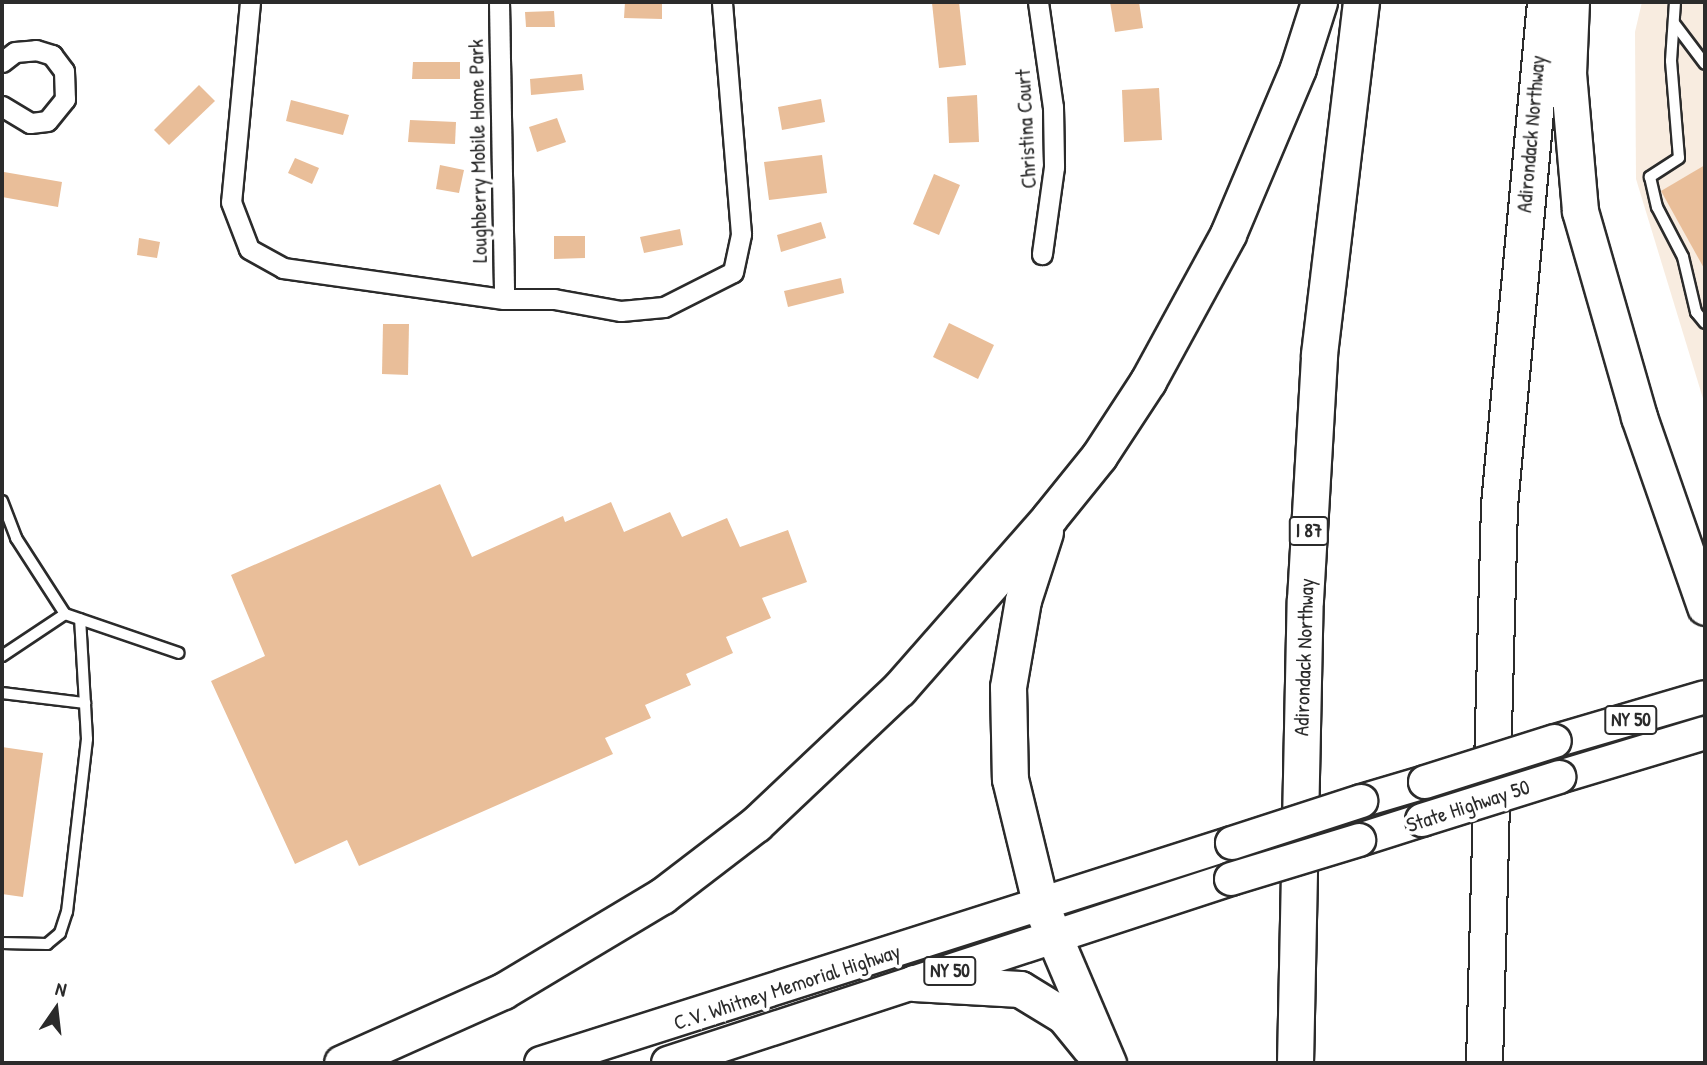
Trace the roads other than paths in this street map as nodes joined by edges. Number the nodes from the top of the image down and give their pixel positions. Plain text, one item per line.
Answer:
1 (250, 2) edge
2 (499, 2) edge
3 (722, 2) edge
4 (1038, 2) edge
5 (1319, 2) edge
6 (1361, 2) edge
7 (1545, 2) edge
8 (1571, 2) edge
9 (1675, 2) edge
10 (1674, 23) junction
11 (2, 62) edge
12 (1705, 64) edge
13 (2, 106) edge
14 (1042, 254) dead end
15 (504, 299) junction
16 (1705, 323) edge
17 (2, 501) edge
18 (1049, 519) junction
19 (1705, 607) edge
20 (65, 614) junction
21 (80, 619) junction
22 (179, 653) dead end
23 (2, 656) edge
24 (2, 693) edge
25 (1705, 697) edge
26 (85, 704) junction
27 (1705, 733) edge
28 (1231, 843) joint
29 (1231, 879) joint
30 (1047, 921) junction
31 (2, 943) edge
32 (914, 983) junction
33 (342, 1063) edge
34 (541, 1063) edge
35 (668, 1063) edge
36 (1102, 1063) edge
37 (1108, 1063) edge
38 (1295, 1063) edge
39 (1484, 1063) edge

1 - 15 street, Loughberry Mobile Home Park
2 - 15 street, Loughberry Mobile Home Park
3 - 15 street, Loughberry Mobile Home Park
4 - 14 street, Christina Court
5 - 18 highway
6 - 38 highway, Adirondack Northway / I 87
7 - 39 highway, Adirondack Northway
8 - 19 highway
9 - 10 lane
10 - 12 lane
10 - 16 lane
11 - 13 street
17 - 20 lane
18 - 30 highway
18 - 33 highway
20 - 21 lane
20 - 23 lane
21 - 22 lane
21 - 26 lane
24 - 26 lane
25 - 28 highway, State Highway 50 / NY 50, bridge
26 - 31 lane
27 - 29 highway, State Highway 50 / NY 50, bridge
28 - 30 highway, C.V. Whitney Memorial Highway / NY 50
29 - 30 highway, C.V. Whitney Memorial Highway / NY 50
30 - 32 highway, C.V. Whitney Memorial Highway / NY 50
30 - 34 highway, C.V. Whitney Memorial Highway / NY 50
30 - 37 highway
32 - 35 highway, C.V. Whitney Memorial Highway / NY 50
32 - 36 highway

